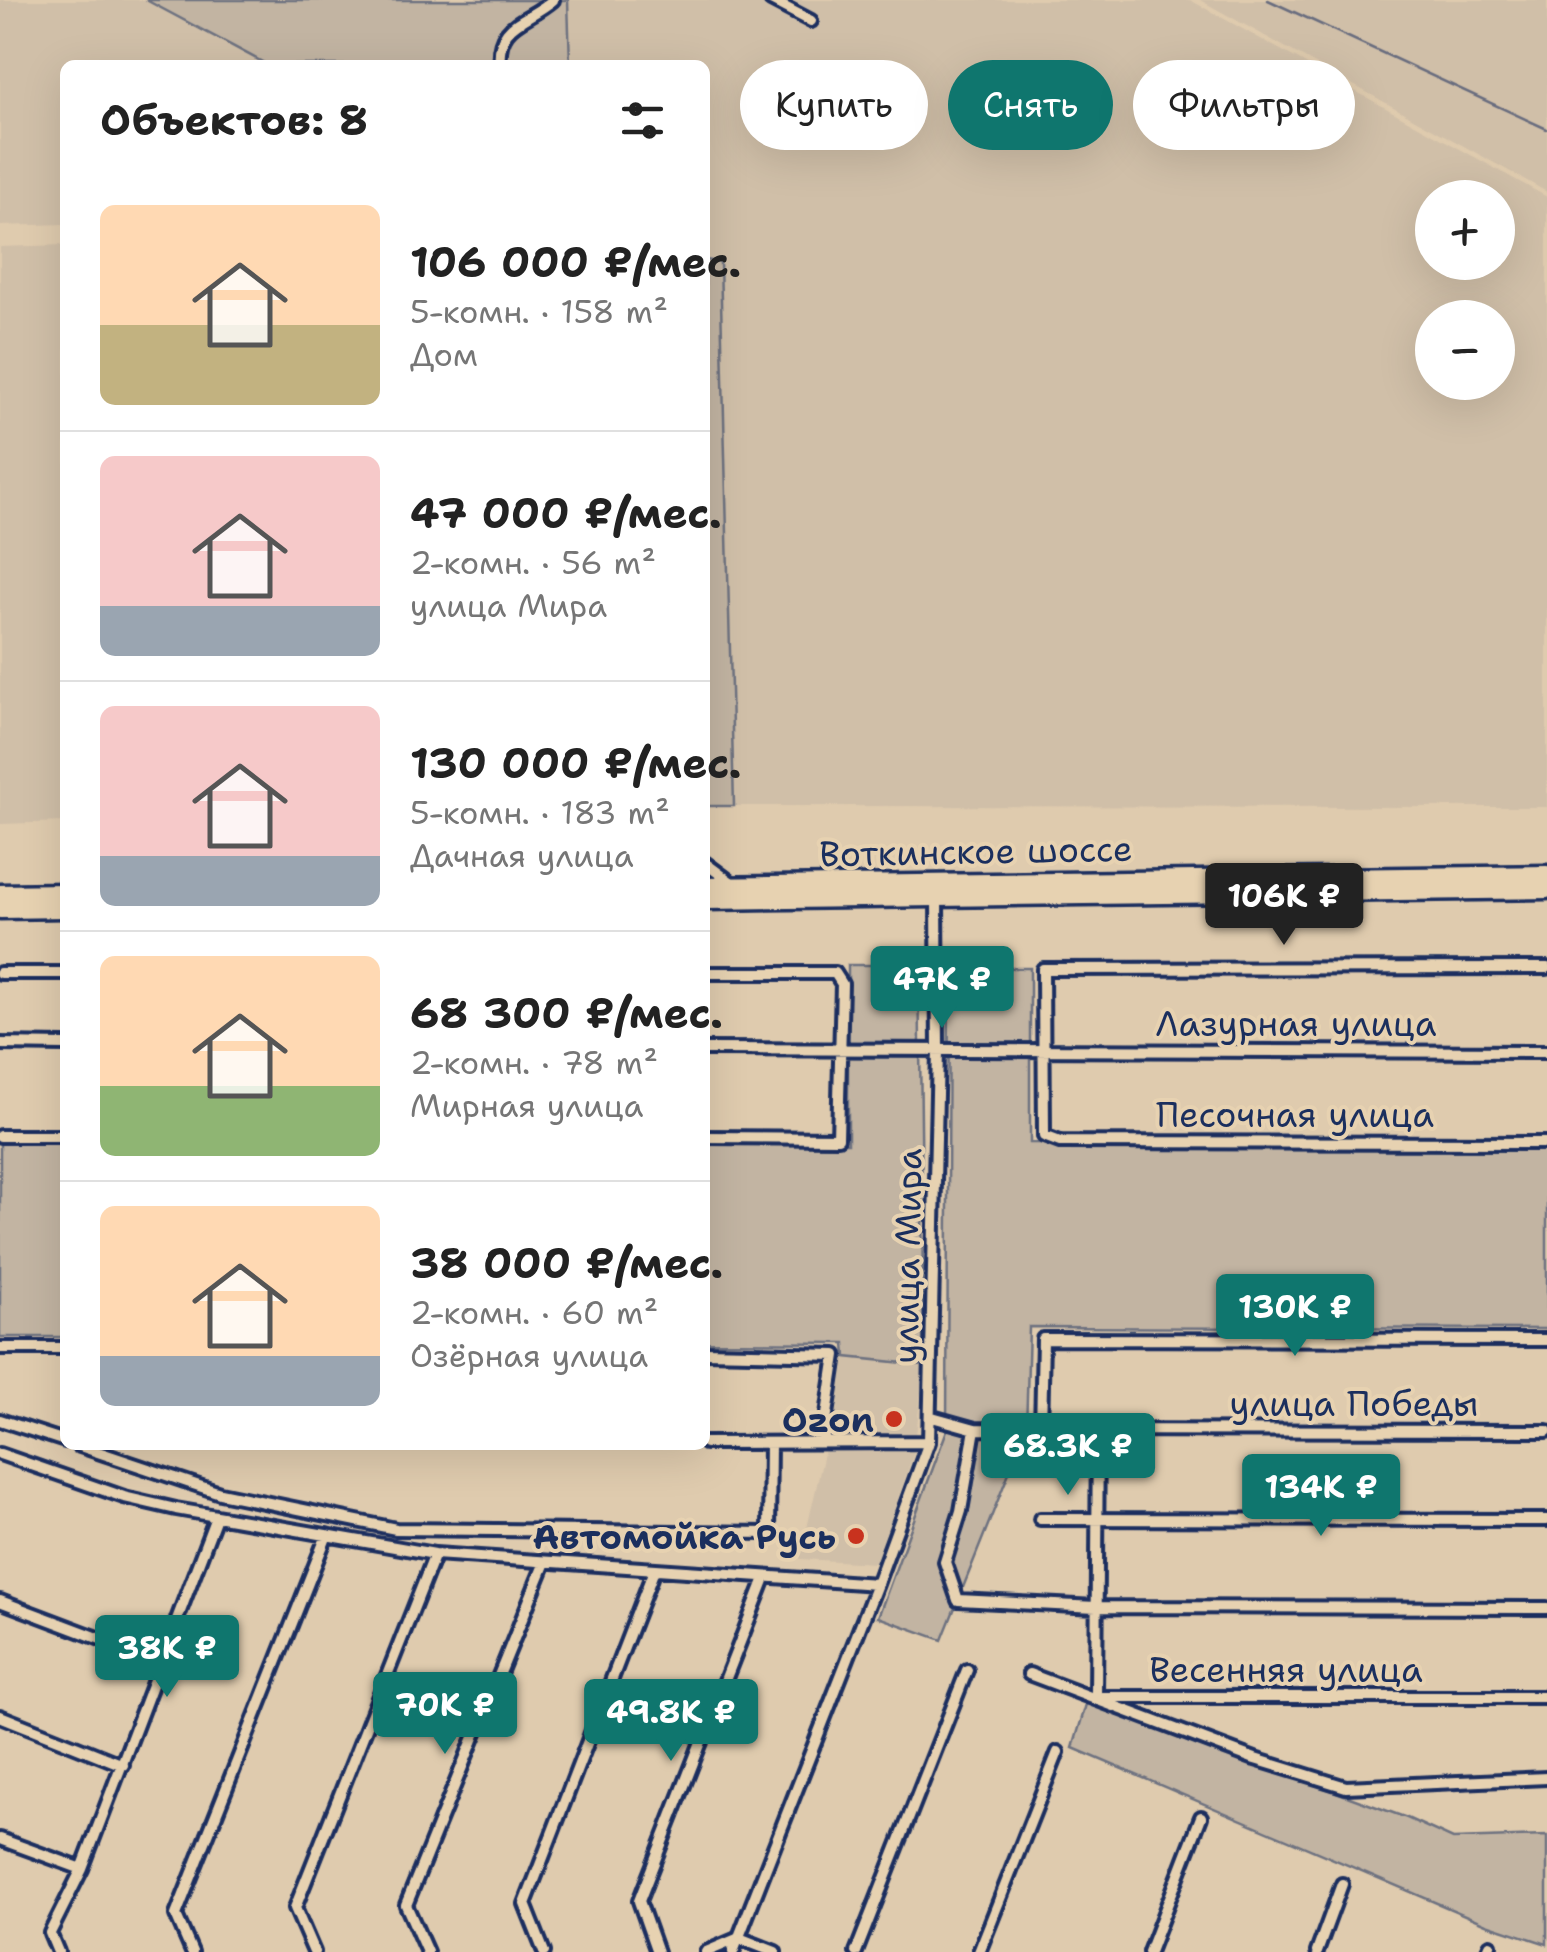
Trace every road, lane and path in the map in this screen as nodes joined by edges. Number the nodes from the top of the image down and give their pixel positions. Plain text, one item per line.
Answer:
1 (553, 0) edge
2 (772, 0) edge
3 (811, 21) dead end
4 (500, 60) edge
5 (710, 866) edge
6 (1547, 875) edge
7 (710, 887) edge
8 (738, 887) junction
9 (1547, 889) edge
10 (937, 891) junction
11 (60, 893) edge
12 (0, 894) edge
13 (710, 900) edge
14 (0, 908) edge
15 (60, 908) edge
16 (1547, 968) edge
17 (60, 972) edge
18 (0, 973) edge
19 (710, 973) edge
20 (0, 1044) edge
21 (60, 1045) edge
22 (710, 1049) edge
23 (840, 1050) junction
24 (1044, 1050) junction
25 (938, 1051) junction
26 (1547, 1052) edge
27 (0, 1136) edge
28 (60, 1136) edge
29 (710, 1137) edge
30 (1547, 1143) edge
31 (1547, 1340) edge
32 (0, 1348) edge
33 (60, 1348) edge
34 (710, 1352) edge
35 (932, 1417) junction
36 (0, 1420) edge
37 (975, 1429) junction
38 (1040, 1429) junction
39 (1098, 1429) junction
40 (1547, 1432) edge
41 (60, 1440) edge
42 (822, 1441) junction
43 (929, 1442) junction
44 (710, 1443) edge
45 (770, 1443) junction
46 (92, 1450) edge
47 (0, 1454) edge
48 (216, 1517) junction
49 (1040, 1518) dead end
50 (1096, 1518) junction
51 (1547, 1520) edge
52 (327, 1536) junction
53 (436, 1554) junction
54 (545, 1562) junction
55 (654, 1570) junction
56 (766, 1578) junction
57 (878, 1584) junction
58 (0, 1601) edge
59 (1096, 1607) junction
60 (1547, 1608) edge
61 (160, 1661) junction
62 (968, 1670) dead end
63 (1030, 1674) dead end
64 (1096, 1697) junction
65 (1547, 1697) edge
66 (0, 1716) edge
67 (1058, 1752) dead end
68 (122, 1765) junction
69 (1547, 1778) edge
70 (1201, 1816) dead end
71 (0, 1839) edge
72 (82, 1869) junction
73 (1342, 1884) dead end
74 (739, 1938) junction
75 (58, 1952) edge
76 (192, 1952) edge
77 (314, 1952) edge
78 (427, 1952) edge
79 (544, 1952) edge
80 (657, 1952) edge
81 (706, 1952) edge
82 (734, 1952) edge
83 (774, 1952) edge
84 (856, 1952) edge
85 (980, 1952) edge
86 (1149, 1952) edge
87 (1317, 1952) edge

1 - 4 street
2 - 3 street
5 - 8 street
6 - 10 main road, Воткинское шоссе
7 - 8 main road, Воткинское шоссе
8 - 10 main road, Воткинское шоссе
9 - 10 main road, Воткинское шоссе
10 - 13 main road, Воткинское шоссе
10 - 25 street, улица Мира
11 - 12 main road
14 - 15 main road
16 - 24 street
17 - 18 street
19 - 23 street
20 - 21 street
22 - 23 street, Лазурная улица
23 - 25 street, Лазурная улица
23 - 29 street
24 - 25 street, Лазурная улица
24 - 26 street, Лазурная улица
24 - 30 street, Песочная улица
25 - 35 street, улица Мира
27 - 28 street
31 - 38 street
32 - 33 street
34 - 42 street
35 - 37 street, улица Победы
35 - 43 street, улица Мира
36 - 41 street
37 - 38 street, улица Победы
37 - 59 street
38 - 39 street, улица Победы
39 - 40 street, улица Победы
39 - 50 street
42 - 43 street
42 - 45 street
43 - 57 street, улица Мира
44 - 45 street
45 - 46 street
47 - 48 street
48 - 52 street
48 - 61 street
49 - 50 street
50 - 51 street
50 - 59 street
52 - 53 street
52 - 76 street
53 - 54 street
53 - 77 street
54 - 55 street
54 - 78 street
55 - 56 street
55 - 79 street
56 - 57 street
56 - 80 street
57 - 74 street, улица Мира
58 - 61 street
59 - 60 street
59 - 64 street
61 - 68 street
62 - 84 street
63 - 64 street, Весенняя улица
64 - 65 street, Весенняя улица
64 - 69 street
66 - 68 street
67 - 85 street
68 - 72 street
70 - 86 street
71 - 72 street
72 - 75 street
73 - 87 street
74 - 81 street
74 - 82 street, улица Мира
74 - 83 street

